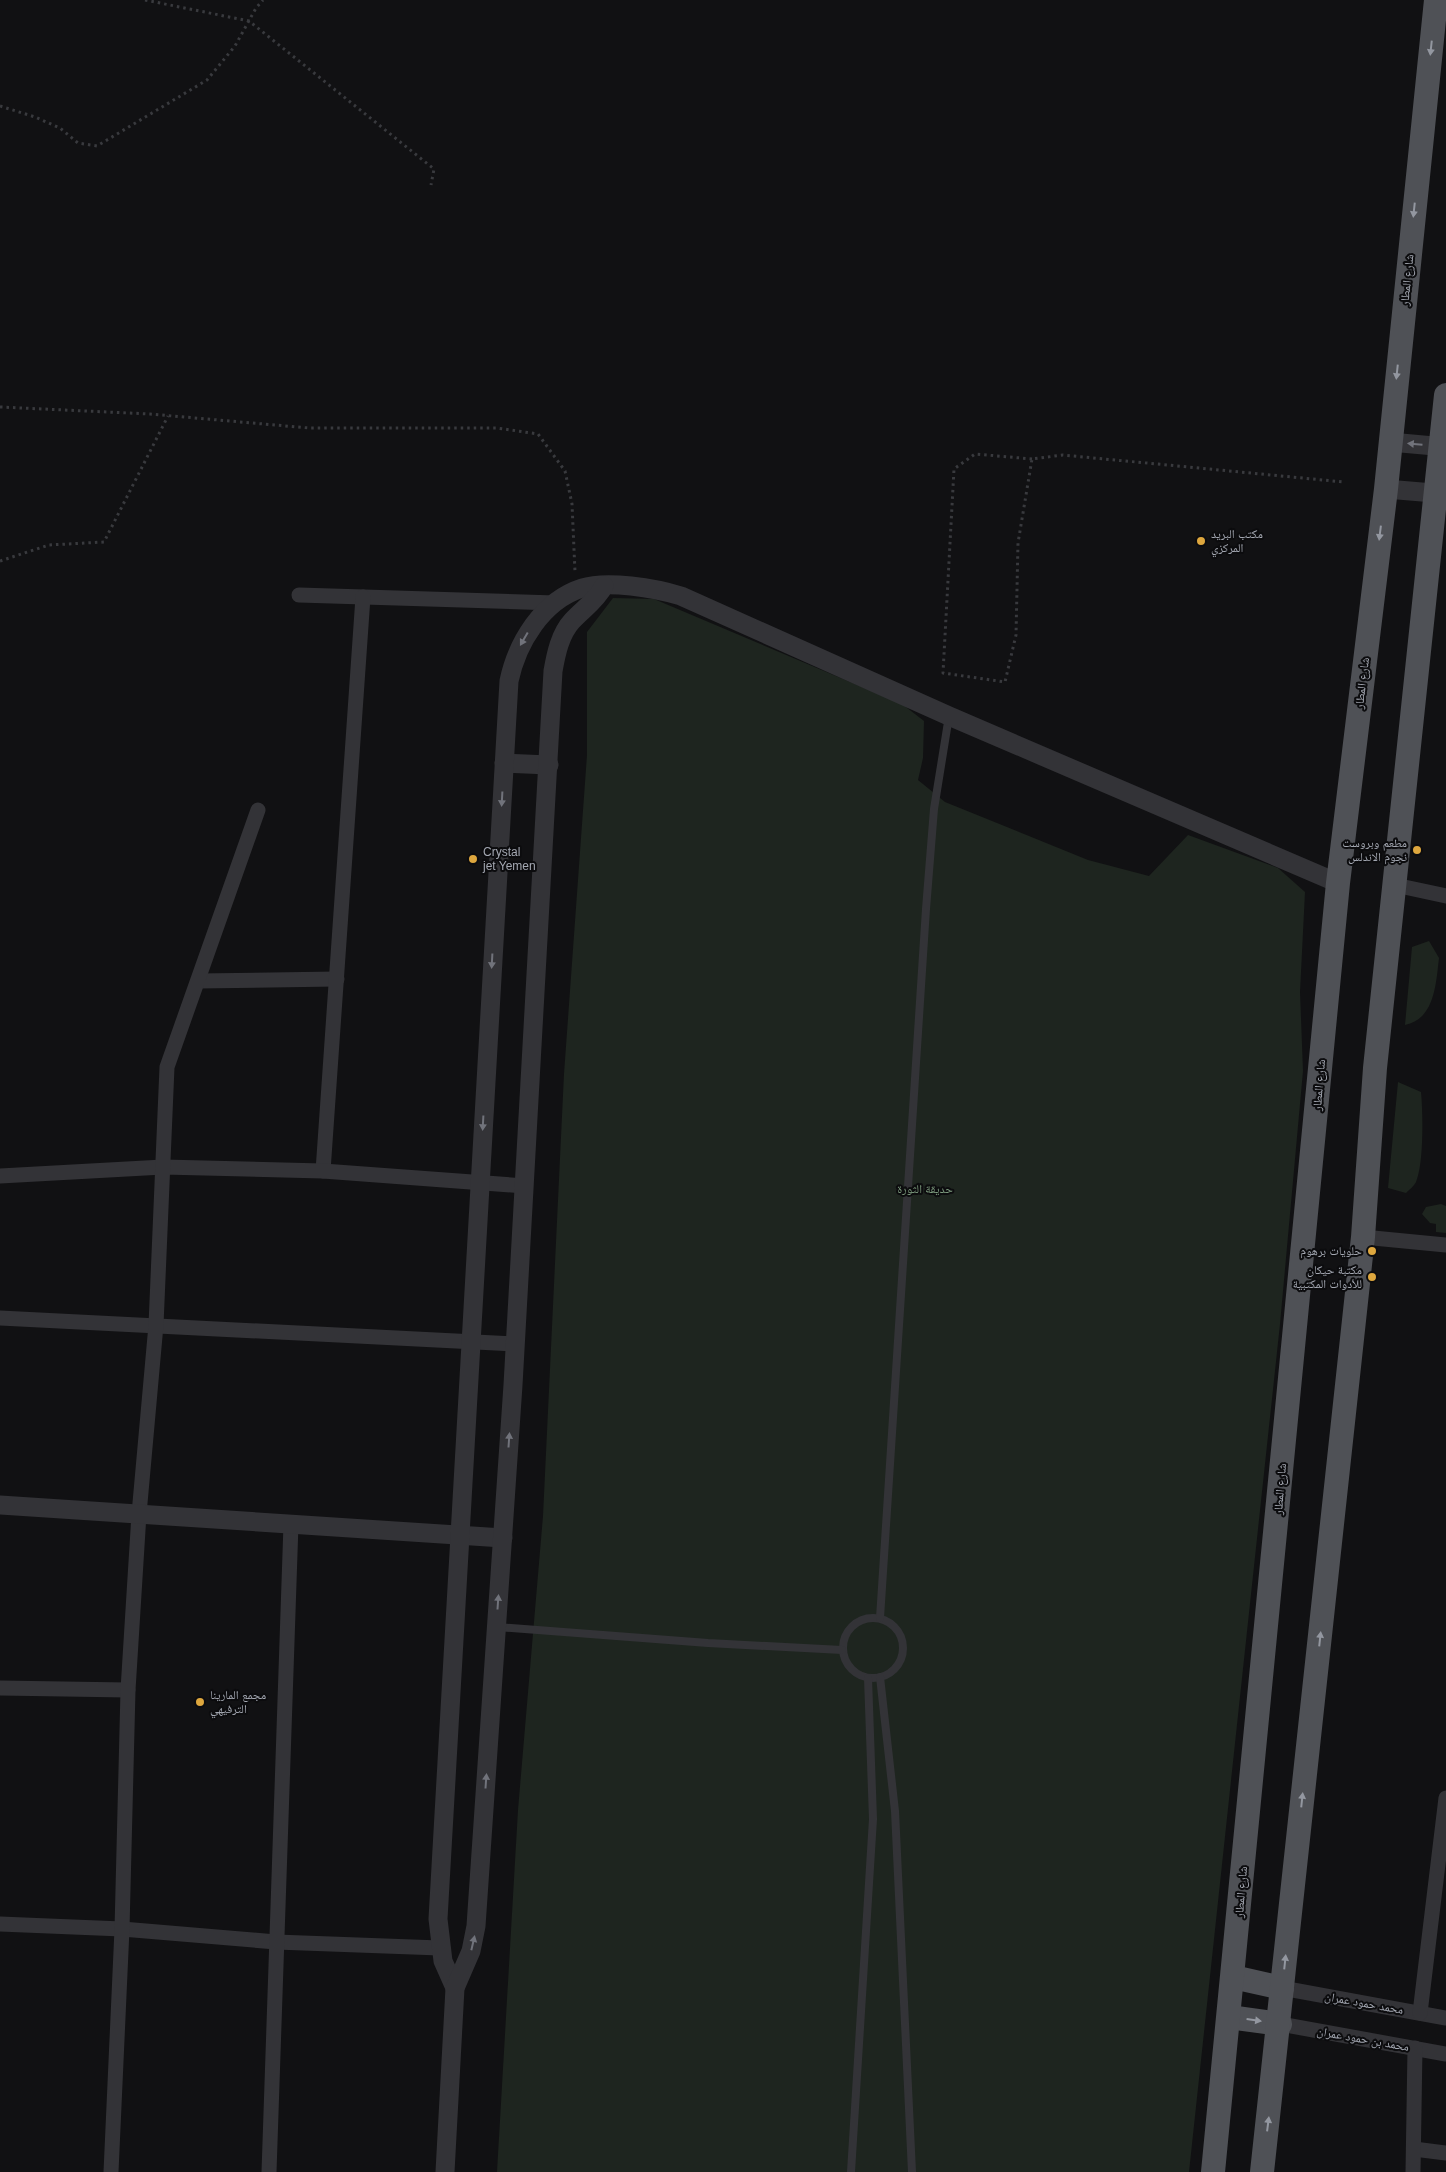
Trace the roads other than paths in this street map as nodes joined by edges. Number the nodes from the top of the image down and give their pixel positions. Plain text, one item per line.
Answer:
1 (1436, 0) edge
2 (1446, 395) edge
3 (1390, 442) junction
4 (1444, 447) edge
5 (1386, 489) junction
6 (1441, 494) edge
7 (604, 586) junction
8 (299, 595) dead end
9 (363, 597) junction
10 (549, 609) junction
11 (564, 632) junction
12 (949, 716) junction
13 (504, 763) junction
14 (549, 765) junction
15 (258, 810) dead end
16 (1338, 883) junction
17 (1395, 885) junction
18 (1446, 896) edge
19 (337, 979) junction
20 (198, 981) junction
21 (163, 1167) junction
22 (323, 1171) junction
23 (0, 1176) edge
24 (479, 1182) junction
25 (525, 1186) junction
26 (1363, 1237) junction
27 (1446, 1245) edge
28 (0, 1318) edge
29 (156, 1325) junction
30 (470, 1341) junction
31 (516, 1344) junction
32 (0, 1505) edge
33 (139, 1514) junction
34 (291, 1524) junction
35 (459, 1535) junction
36 (502, 1538) junction
37 (880, 1618) junction
38 (497, 1627) junction
39 (842, 1650) junction
40 (868, 1678) junction
41 (880, 1678) junction
42 (0, 1688) edge
43 (128, 1690) junction
44 (1446, 1798) edge
45 (1443, 1857) edge
46 (0, 1924) edge
47 (122, 1929) junction
48 (276, 1942) junction
49 (440, 1948) junction
50 (1233, 1977) junction
51 (455, 1988) junction
52 (1282, 1988) junction
53 (1420, 2014) junction
54 (1229, 2017) junction
55 (1446, 2018) edge
56 (1280, 2024) junction
57 (1415, 2048) junction
58 (1446, 2054) edge
59 (1414, 2149) junction
60 (1446, 2153) edge
61 (111, 2172) edge
62 (269, 2172) edge
63 (445, 2172) edge
64 (851, 2172) edge
65 (912, 2172) edge
66 (1213, 2172) edge
67 (1262, 2172) edge
68 (1413, 2172) edge

1 -> 3 main road, شارع المطار
2 - 4 main road
4 -> 3 street
3 - 5 main road, شارع المطار
4 - 6 main road
5 - 6 street
5 -> 16 main road, شارع المطار
6 - 17 main road
7 - 10 street
7 - 11 street
7 - 12 street
8 - 9 street
9 - 10 street
9 - 19 street
10 - 11 street
10 -> 13 street
11 - 14 street
12 - 16 street
12 - 37 lane
13 - 14 street
13 -> 24 street
14 - 25 street
15 - 20 street
16 - 50 main road, شارع المطار
17 - 18 street
17 - 26 main road
19 - 20 street
19 - 22 street
20 - 21 street
21 - 22 street
21 - 23 street
21 - 29 street
22 - 24 street
24 - 25 street
24 - 30 street
25 - 31 street
26 - 27 street
52 -> 26 main road
28 - 29 street
29 - 30 street
29 - 33 street
30 - 31 street
30 - 35 street
36 -> 31 street
32 - 33 street
33 - 34 street
33 - 43 street
34 - 35 street
34 - 48 street
35 - 36 street
35 - 49 street
38 -> 36 street
37 - 39 lane
37 - 41 lane
38 - 39 lane
51 -> 38 street
39 - 40 lane
40 - 41 lane
40 - 64 lane
41 - 65 lane
42 - 43 street
43 - 47 street
44 - 45 street
45 - 53 street
46 - 47 street
47 - 48 street
47 - 61 street
48 - 49 street
48 - 62 street
49 - 51 street
50 - 52 main road
50 - 54 main road, شارع المطار
51 - 63 street
52 - 53 street, محمد حمود عمران
52 - 56 main road
53 - 55 street, محمد حمود عمران
54 -> 56 main road
54 - 66 main road, شارع المطار
56 - 57 street, محمد بن حمود عمران
67 -> 56 main road
57 - 58 street, محمد بن حمود عمران
57 - 59 street
59 - 60 street
59 - 68 street

